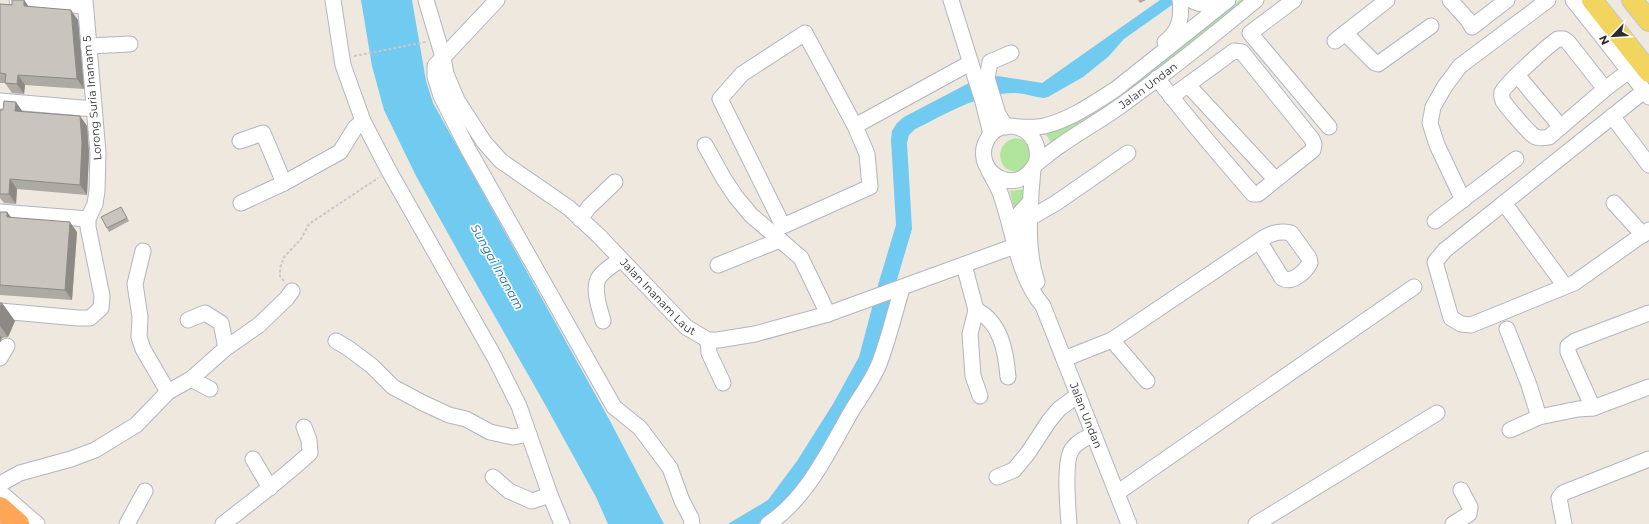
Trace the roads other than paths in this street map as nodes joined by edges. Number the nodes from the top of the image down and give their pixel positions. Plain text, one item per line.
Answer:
1 (17, 0) edge
2 (333, 0) edge
3 (426, 0) edge
4 (951, 0) edge
5 (1218, 0) edge
6 (1228, 0) edge
7 (1256, 0) edge
8 (1294, 0) edge
9 (1386, 0) edge
10 (1450, 0) edge
11 (1507, 0) edge
12 (1548, 0) edge
13 (1572, 0) edge
14 (1592, 0) edge
15 (1632, 0) edge
16 (1186, 1) edge
17 (85, 3) edge
18 (491, 3) edge
19 (1238, 14) junction
20 (1649, 21) edge
21 (1431, 26) dead end
22 (1250, 33) junction
23 (130, 44) dead end
24 (88, 46) junction
25 (1011, 53) dead end
26 (443, 57) junction
27 (970, 63) junction
28 (1629, 71) junction
29 (1517, 75) junction
30 (1157, 78) junction
31 (982, 79) junction
32 (1122, 84) junction
33 (1188, 85) junction
34 (1647, 86) edge
35 (1605, 89) junction
36 (1171, 97) junction
37 (0, 101) edge
38 (988, 101) junction
39 (94, 109) junction
40 (1612, 116) junction
41 (363, 121) junction
42 (855, 126) junction
43 (1012, 127) junction
44 (1329, 127) dead end
45 (1561, 127) junction
46 (991, 134) junction
47 (240, 141) dead end
48 (705, 145) dead end
49 (1128, 153) dead end
50 (1516, 159) dead end
51 (1649, 165) edge
52 (987, 167) junction
53 (1034, 167) junction
54 (1275, 180) junction
55 (615, 182) dead end
56 (284, 183) junction
57 (1463, 200) junction
58 (1030, 201) junction
59 (241, 203) dead end
60 (1504, 203) junction
61 (1614, 203) dead end
62 (0, 212) edge
63 (1030, 218) junction
64 (580, 220) junction
65 (1436, 221) dead end
66 (88, 223) junction
67 (1646, 232) edge
68 (780, 240) junction
69 (1258, 241) dead end
70 (1015, 246) junction
71 (143, 251) dead end
72 (620, 260) junction
73 (718, 265) dead end
74 (964, 265) junction
75 (1414, 286) dead end
76 (1565, 286) junction
77 (902, 288) junction
78 (289, 294) road end
79 (1043, 306) junction
80 (976, 310) junction
81 (0, 311) edge
82 (1649, 313) edge
83 (828, 314) junction
84 (188, 320) dead end
85 (604, 321) dead end
86 (1507, 329) dead end
87 (708, 340) junction
88 (1112, 340) junction
89 (336, 341) dead end
90 (226, 348) junction
91 (1064, 359) junction
92 (1008, 377) dead end
93 (191, 379) junction
94 (1147, 381) dead end
95 (723, 383) dead end
96 (1649, 387) edge
97 (210, 389) dead end
98 (168, 392) junction
99 (1078, 395) junction
100 (980, 396) dead end
101 (1593, 408) junction
102 (1437, 413) dead end
103 (1538, 417) junction
104 (304, 427) dead end
105 (1510, 430) dead end
106 (529, 434) junction
107 (1093, 435) junction
108 (253, 459) dead end
109 (1649, 459) edge
110 (493, 477) dead end
111 (997, 477) dead end
112 (0, 484) edge
113 (270, 488) junction
114 (1461, 490) dead end
115 (145, 491) dead end
116 (0, 492) edge
117 (1117, 493) junction
118 (550, 495) junction
119 (0, 508) edge
120 (18, 524) edge
121 (37, 524) edge
122 (127, 524) edge
123 (223, 524) edge
124 (562, 524) edge
125 (692, 524) edge
126 (768, 524) edge
127 (1069, 524) edge
128 (1129, 524) edge
129 (1256, 524) edge
130 (1452, 524) edge
131 (1564, 524) edge

1 - 17 street
2 - 41 street
3 - 26 street, Jalan Inanam Laut
4 - 27 street
5 - 16 street
6 - 32 street, Jalan Undan
7 - 19 street, Jalan Undan
8 - 22 street
9 - 21 street
10 - 11 street
12 - 57 street
13 - 28 street
14 - 34 main road
15 - 20 main road
16 - 32 street
17 - 24 street, Lorong Suria Inanam 5
18 - 26 street
19 - 22 street
19 - 30 street, Jalan Undan
22 - 44 street
23 - 24 street
24 - 39 street, Lorong Suria Inanam 5
25 - 31 street
26 - 64 street, Jalan Inanam Laut
26 - 125 street
27 - 31 street
27 - 42 street
28 - 34 street
28 - 35 street
29 - 35 street
29 - 45 street
29 - 45 street
30 - 36 street
30 - 53 street, Jalan Undan
31 - 38 street
32 - 43 street, Jalan Undan
33 - 36 street
33 - 54 street
33 - 54 street
34 - 40 street
35 - 45 street
36 - 54 street
37 - 39 street
38 - 43 street
38 - 46 street
39 - 66 street, Lorong Suria Inanam 5
40 - 51 street
40 - 60 street
41 - 56 street
41 - 106 street
42 - 42 street
43 - 46 street, Jalan Undan
43 - 53 street, Jalan Undan
46 - 52 street, Jalan Undan
47 - 56 street
48 - 68 street
49 - 63 street
50 - 57 street
52 - 53 street, Jalan Undan
52 - 70 street, Jalan Undan
53 - 58 street, Jalan Undan
55 - 64 street
56 - 59 street
57 - 65 street
58 - 63 street, Jalan Undan
58 - 70 street
60 - 76 street
60 - 76 street
61 - 67 street
62 - 66 street
63 - 79 street, Jalan Undan
64 - 72 street, Jalan Inanam Laut
66 - 81 street
67 - 76 street
68 - 73 street
68 - 83 street
69 - 88 street
70 - 74 street, Jalan Inanam Laut
70 - 79 street, Jalan Undan
71 - 98 street
72 - 85 street
72 - 87 street, Jalan Inanam Laut
74 - 77 street, Jalan Inanam Laut
74 - 80 street
75 - 117 street
77 - 83 street, Jalan Inanam Laut
77 - 126 street
78 - 90 street
79 - 91 street, Jalan Undan
80 - 92 street
80 - 100 street
82 - 101 street
83 - 87 street, Jalan Inanam Laut
84 - 90 street
86 - 103 street
87 - 95 street
88 - 91 street
88 - 94 street
89 - 106 street
90 - 93 street
91 - 99 street, Jalan Undan
93 - 97 street
93 - 98 street
96 - 101 street
98 - 112 street
99 - 107 street, Jalan Undan
99 - 111 street
101 - 103 street
102 - 129 street
103 - 105 street
104 - 113 street
106 - 118 street
107 - 117 street, Jalan Undan
107 - 127 street
108 - 113 street
109 - 131 street
110 - 118 street
113 - 123 street
114 - 130 street
115 - 122 street
116 - 121 street
117 - 128 street, Jalan Undan
118 - 124 street
119 - 120 highway

